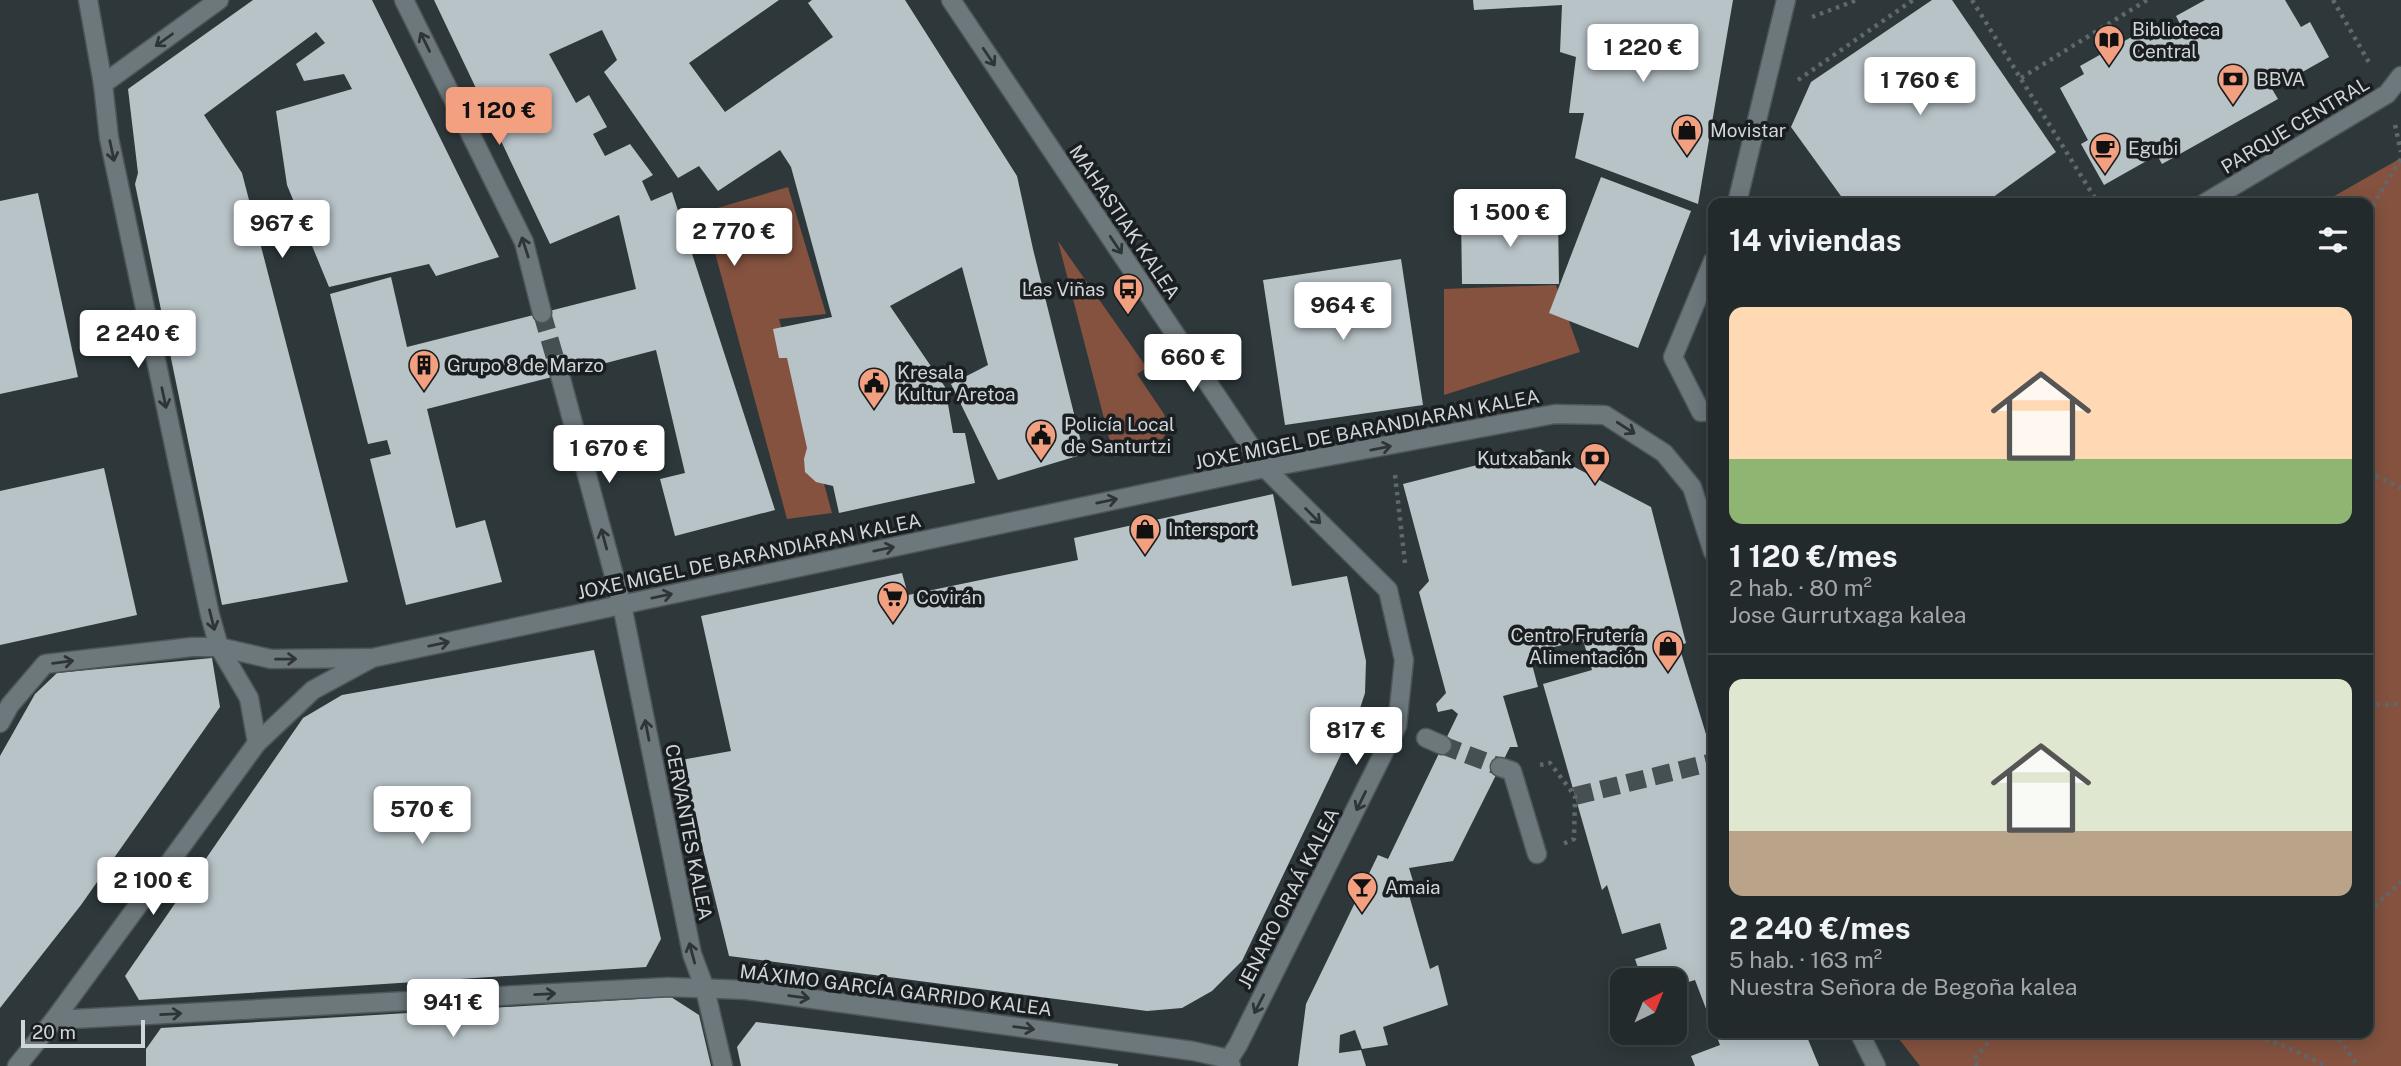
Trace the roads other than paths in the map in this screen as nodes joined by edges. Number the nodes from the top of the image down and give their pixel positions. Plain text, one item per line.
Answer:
1 (88, 0) edge
2 (219, 0) edge
3 (404, 0) edge
4 (951, 0) edge
5 (1786, 0) edge
6 (2401, 76) edge
7 (103, 83) junction
8 (1738, 198) edge
9 (2213, 198) edge
10 (1708, 273) edge
11 (542, 313) tunnel mouth
12 (560, 375) tunnel mouth
13 (1707, 412) edge
14 (1265, 468) junction
15 (1708, 513) edge
16 (622, 605) junction
17 (219, 648) junction
18 (372, 658) junction
19 (0, 723) edge
20 (257, 743) junction
21 (1500, 767) tunnel mouth
22 (1538, 854) road end
23 (705, 989) junction
24 (54, 1020) junction
25 (1862, 1038) edge
26 (1871, 1059) edge
27 (1230, 1062) edge
28 (17, 1066) edge
29 (723, 1066) edge
30 (1883, 1066) edge

1 - 7 street
2 -> 7 street
11 -> 3 street
4 -> 14 street, MAHASTIAK KALEA
5 - 8 street
6 - 9 street, PARQUE CENTRAL
7 -> 17 street
10 - 13 street
16 -> 12 street, CERVANTES KALEA
14 -> 15 street, JOXE MIGEL DE BARANDIARAN KALEA
16 -> 14 street, JOXE MIGEL DE BARANDIARAN KALEA
14 -> 27 street, JENARO ORAÁ KALEA
18 -> 16 street, JOXE MIGEL DE BARANDIARAN KALEA
23 -> 16 street, CERVANTES KALEA
17 -> 18 street
19 -> 17 street
17 - 20 street
18 - 20 street, JOXE MIGEL DE BARANDIARAN KALEA
20 - 24 street, JOXE MIGEL DE BARANDIARAN KALEA
21 - 22 street
24 -> 23 street, MÁXIMO GARCÍA GARRIDO KALEA
23 -> 27 street, MÁXIMO GARCÍA GARRIDO KALEA
23 - 29 street, CERVANTES KALEA
24 - 28 street, JOXE MIGEL DE BARANDIARAN KALEA
25 - 26 street
26 - 30 street

